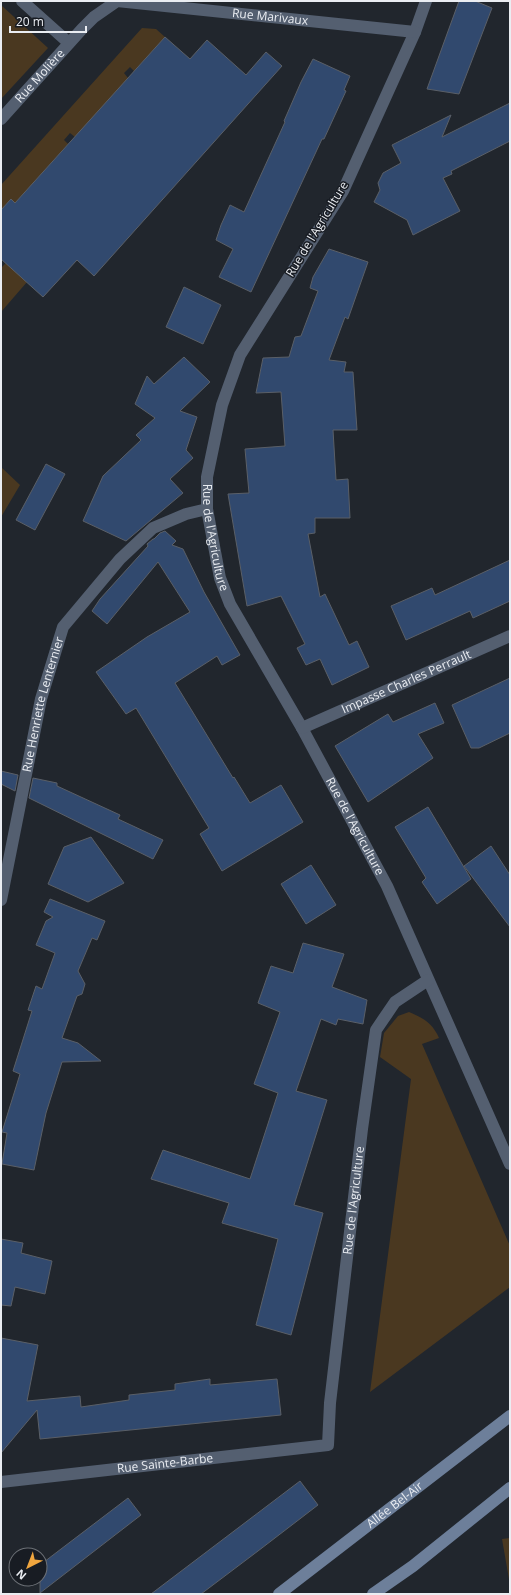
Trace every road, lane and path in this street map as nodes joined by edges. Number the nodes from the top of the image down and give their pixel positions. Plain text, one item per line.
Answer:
1 (22, 1) edge
2 (426, 1) edge
3 (415, 32) junction
4 (69, 43) junction
5 (1, 119) edge
6 (207, 509) junction
7 (510, 636) edge
8 (302, 728) junction
9 (1, 900) edge
10 (428, 980) junction
11 (510, 1164) edge
12 (510, 1416) edge
13 (328, 1446) joint
14 (1, 1482) edge
15 (510, 1488) edge
16 (279, 1594) edge
17 (373, 1594) edge

1 - 4 street, Rue Molière
2 - 3 street, Rue de l'Agriculture
3 - 4 street, Rue Marivaux
3 - 6 street, Rue de l'Agriculture
4 - 5 street, Rue Molière
6 - 8 street, Rue de l'Agriculture
6 - 9 street, Rue Henriette Lenternier
7 - 8 street, Impasse Charles Perrault
8 - 10 street, Rue de l'Agriculture
10 - 11 street, Rue de l'Agriculture
10 - 13 street, Rue de l'Agriculture
12 - 16 street, Allée Bel-Air
13 - 14 street, Rue Sainte-Barbe
15 - 17 street

